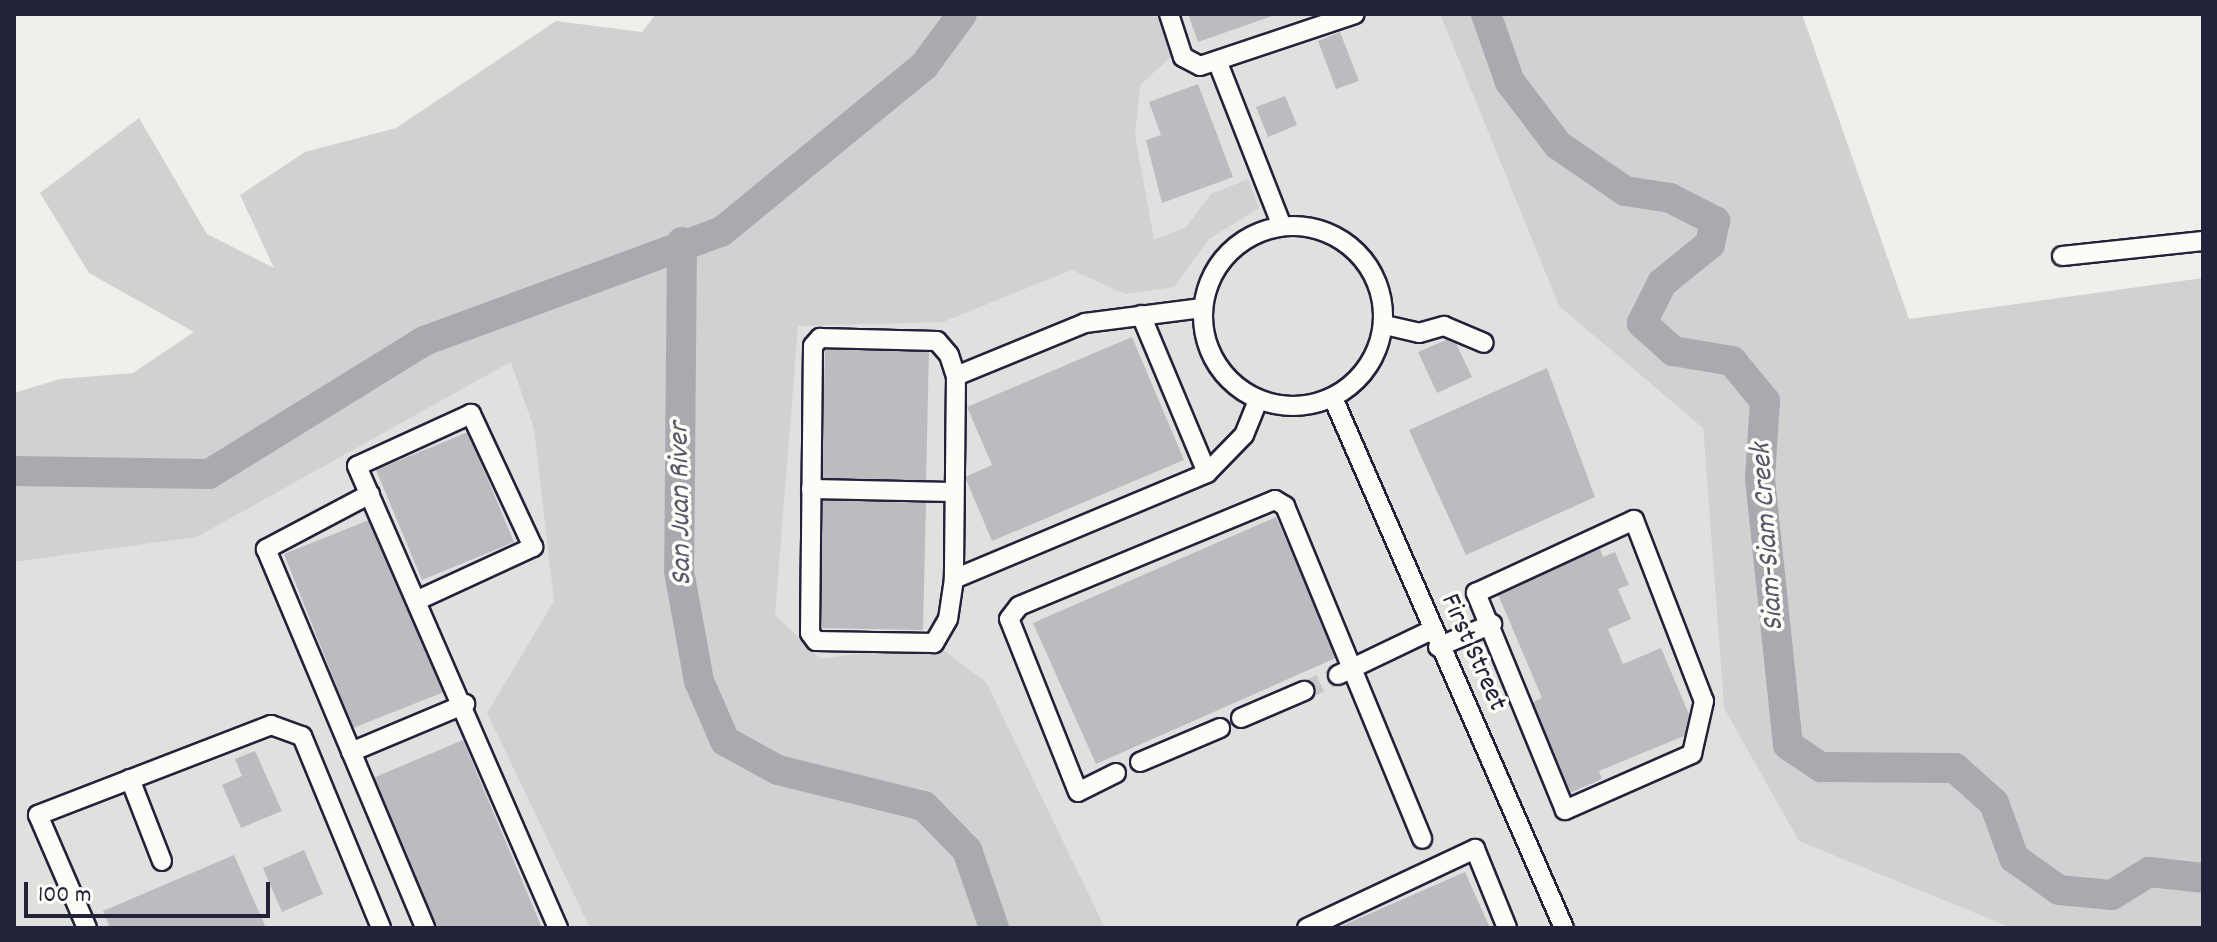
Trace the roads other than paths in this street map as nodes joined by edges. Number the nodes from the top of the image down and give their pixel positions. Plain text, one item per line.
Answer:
1 (1169, 14) edge
2 (1355, 14) edge
3 (1218, 63) junction
4 (1282, 226) junction
5 (2203, 241) edge
6 (2062, 256) dead end
7 (1202, 308) junction
8 (1141, 315) junction
9 (1385, 325) junction
10 (1484, 343) dead end
11 (956, 376) junction
12 (1333, 398) junction
13 (1258, 400) junction
14 (1207, 473) junction
15 (811, 489) junction
16 (954, 492) junction
17 (370, 494) junction
18 (954, 579) junction
19 (418, 600) junction
20 (1492, 624) junction
21 (1435, 638) junction
22 (1346, 671) junction
23 (1304, 691) tunnel mouth
24 (465, 704) junction
25 (1241, 718) dead end
26 (1220, 728) dead end
27 (351, 752) junction
28 (1140, 762) dead end
29 (1116, 773) dead end
30 (130, 779) junction
31 (1422, 839) dead end
32 (162, 861) dead end
33 (87, 928) edge
34 (381, 928) edge
35 (425, 928) edge
36 (558, 928) edge
37 (1307, 928) edge
38 (1507, 928) edge
39 (1564, 928) edge

1 - 3 street
2 - 3 street
3 - 4 street
4 - 7 street
4 - 9 street
5 - 6 street
7 - 8 street
7 - 13 street
8 - 11 street
8 - 14 street
9 - 10 street
9 - 12 street
11 - 15 street
11 - 16 street
12 - 13 street
12 - 21 street, First Street
13 - 14 street
14 - 18 street
15 - 16 street
15 - 18 street
16 - 18 street
17 - 19 street
17 - 19 street
17 - 27 street
19 - 24 street
20 - 20 street
20 - 21 street
21 - 22 street
21 - 39 street, First Street
22 - 29 street
22 - 31 street
23 - 25 street
24 - 27 street
24 - 36 street
26 - 28 street
27 - 35 street
30 - 32 street
30 - 33 street
30 - 34 street
37 - 38 street

